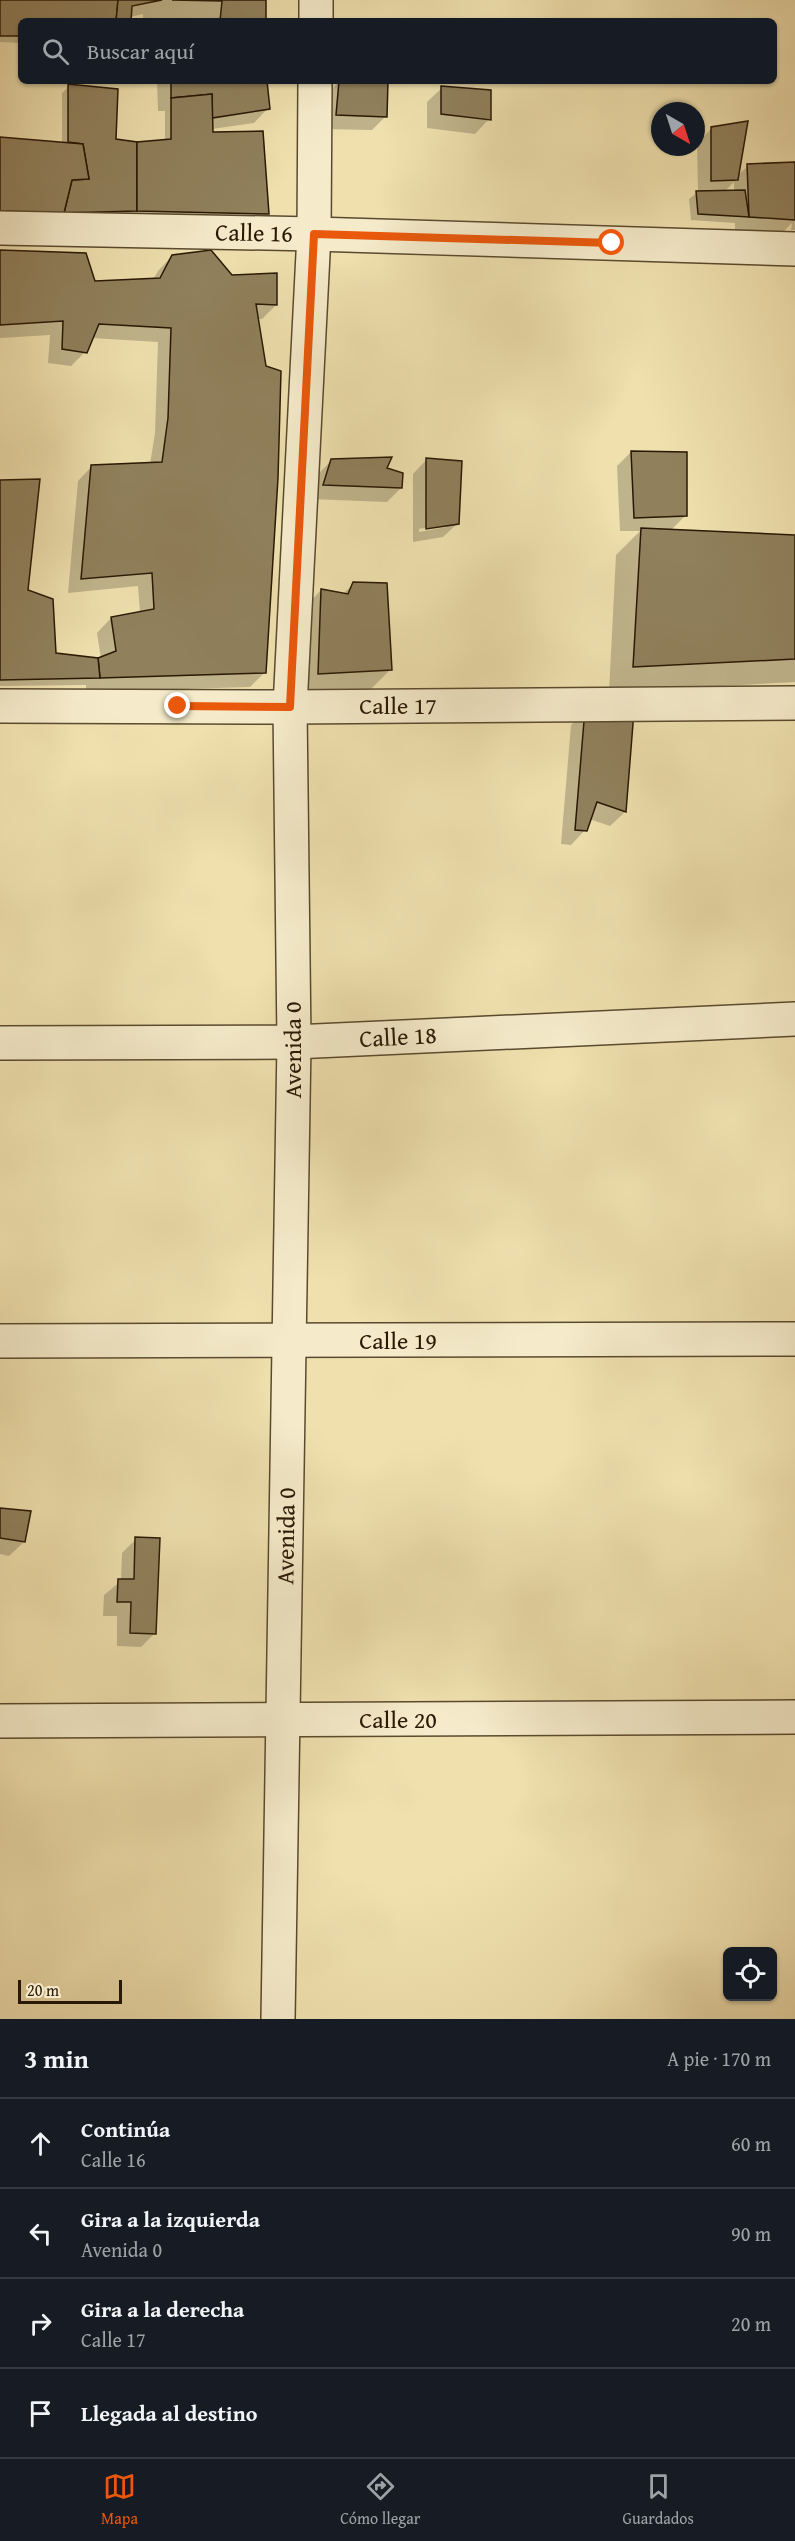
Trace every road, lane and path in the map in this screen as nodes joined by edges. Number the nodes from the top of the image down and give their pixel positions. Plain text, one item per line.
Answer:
1 (316, 0) edge
2 (316, 18) edge
3 (315, 84) edge
4 (0, 228) edge
5 (314, 234) junction
6 (795, 249) edge
7 (795, 703) edge
8 (0, 706) edge
9 (290, 707) junction
10 (795, 1019) edge
11 (294, 1042) junction
12 (0, 1043) edge
13 (795, 1339) edge
14 (0, 1341) edge
15 (290, 1342) junction
16 (795, 1717) edge
17 (282, 1720) junction
18 (0, 1721) edge
19 (278, 2019) edge

1 - 2 street
3 - 5 street, Avenida 0
4 - 5 street, Calle 16
5 - 6 street, Calle 16
5 - 9 street, Avenida 0
7 - 9 street, Calle 17
8 - 9 street, Calle 17
9 - 11 street, Avenida 0
10 - 11 street, Calle 18
11 - 12 street, Calle 18
11 - 15 street, Avenida 0
13 - 15 street, Calle 19
14 - 15 street, Calle 19
15 - 17 street, Avenida 0
16 - 17 street, Calle 20
17 - 18 street, Calle 20
17 - 19 street, Avenida 0

